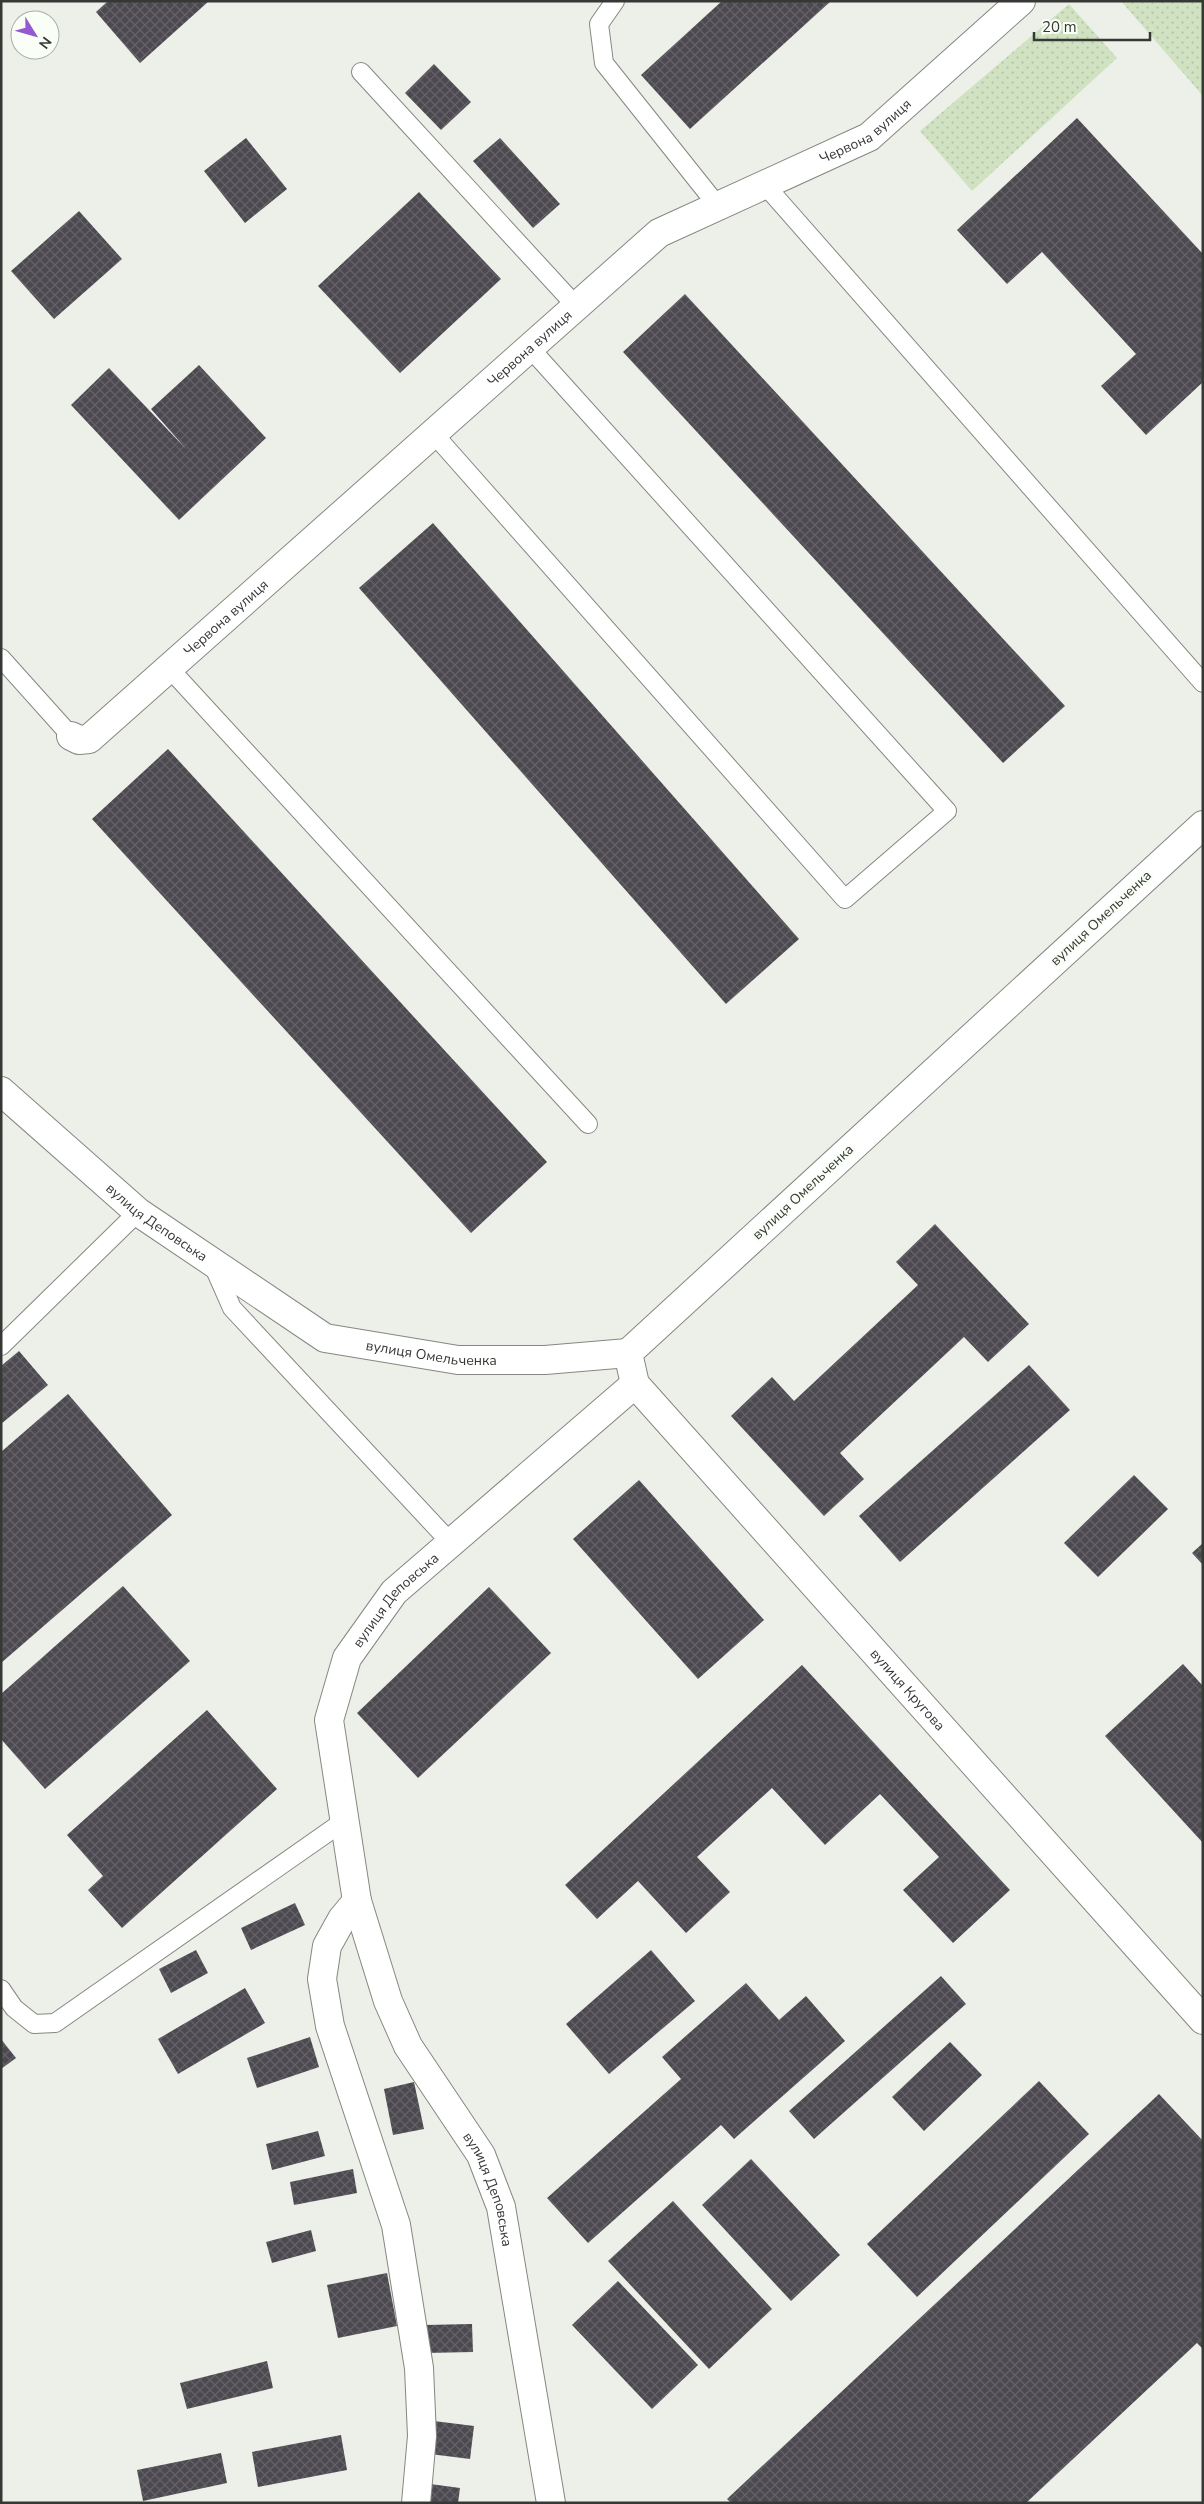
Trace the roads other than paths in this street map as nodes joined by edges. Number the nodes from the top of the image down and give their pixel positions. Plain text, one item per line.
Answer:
1 (615, 1) edge
2 (1021, 1) edge
3 (361, 72) dead end
4 (765, 185) junction
5 (717, 205) junction
6 (576, 306) junction
7 (529, 347) junction
8 (433, 433) junction
9 (1, 658) edge
10 (169, 668) junction
11 (1203, 683) edge
12 (71, 736) joint
13 (1203, 825) edge
14 (1, 1091) edge
15 (588, 1124) dead end
16 (138, 1212) junction
17 (212, 1262) junction
18 (325, 1338) joint
19 (1, 1346) edge
20 (628, 1353) junction
21 (635, 1384) junction
22 (451, 1543) junction
23 (344, 1820) junction
24 (357, 1901) junction
25 (1, 1989) edge
26 (1203, 2020) edge
27 (416, 2503) edge
28 (551, 2503) edge

1 - 5 lane
2 - 4 street, Червона вулиця
3 - 6 lane
4 - 5 street, Червона вулиця
4 - 11 lane
5 - 6 street, Червона вулиця
6 - 7 street, Червона вулиця
7 - 8 street, Червона вулиця
7 - 8 lane
8 - 10 street, Червона вулиця
9 - 12 lane
10 - 12 street, Червона вулиця
10 - 15 lane
13 - 20 street, вулиця Омельченка
14 - 16 street, вулиця Деповська
16 - 17 street, вулиця Деповська
16 - 19 lane
17 - 18 street, вулиця Деповська
17 - 22 lane
18 - 20 street, вулиця Омельченка
20 - 21 street, вулиця Кругова
21 - 22 street, вулиця Деповська
21 - 26 street, вулиця Кругова
22 - 23 street, вулиця Деповська
23 - 24 street, вулиця Деповська
23 - 25 lane
24 - 27 street
24 - 28 street, вулиця Деповська

